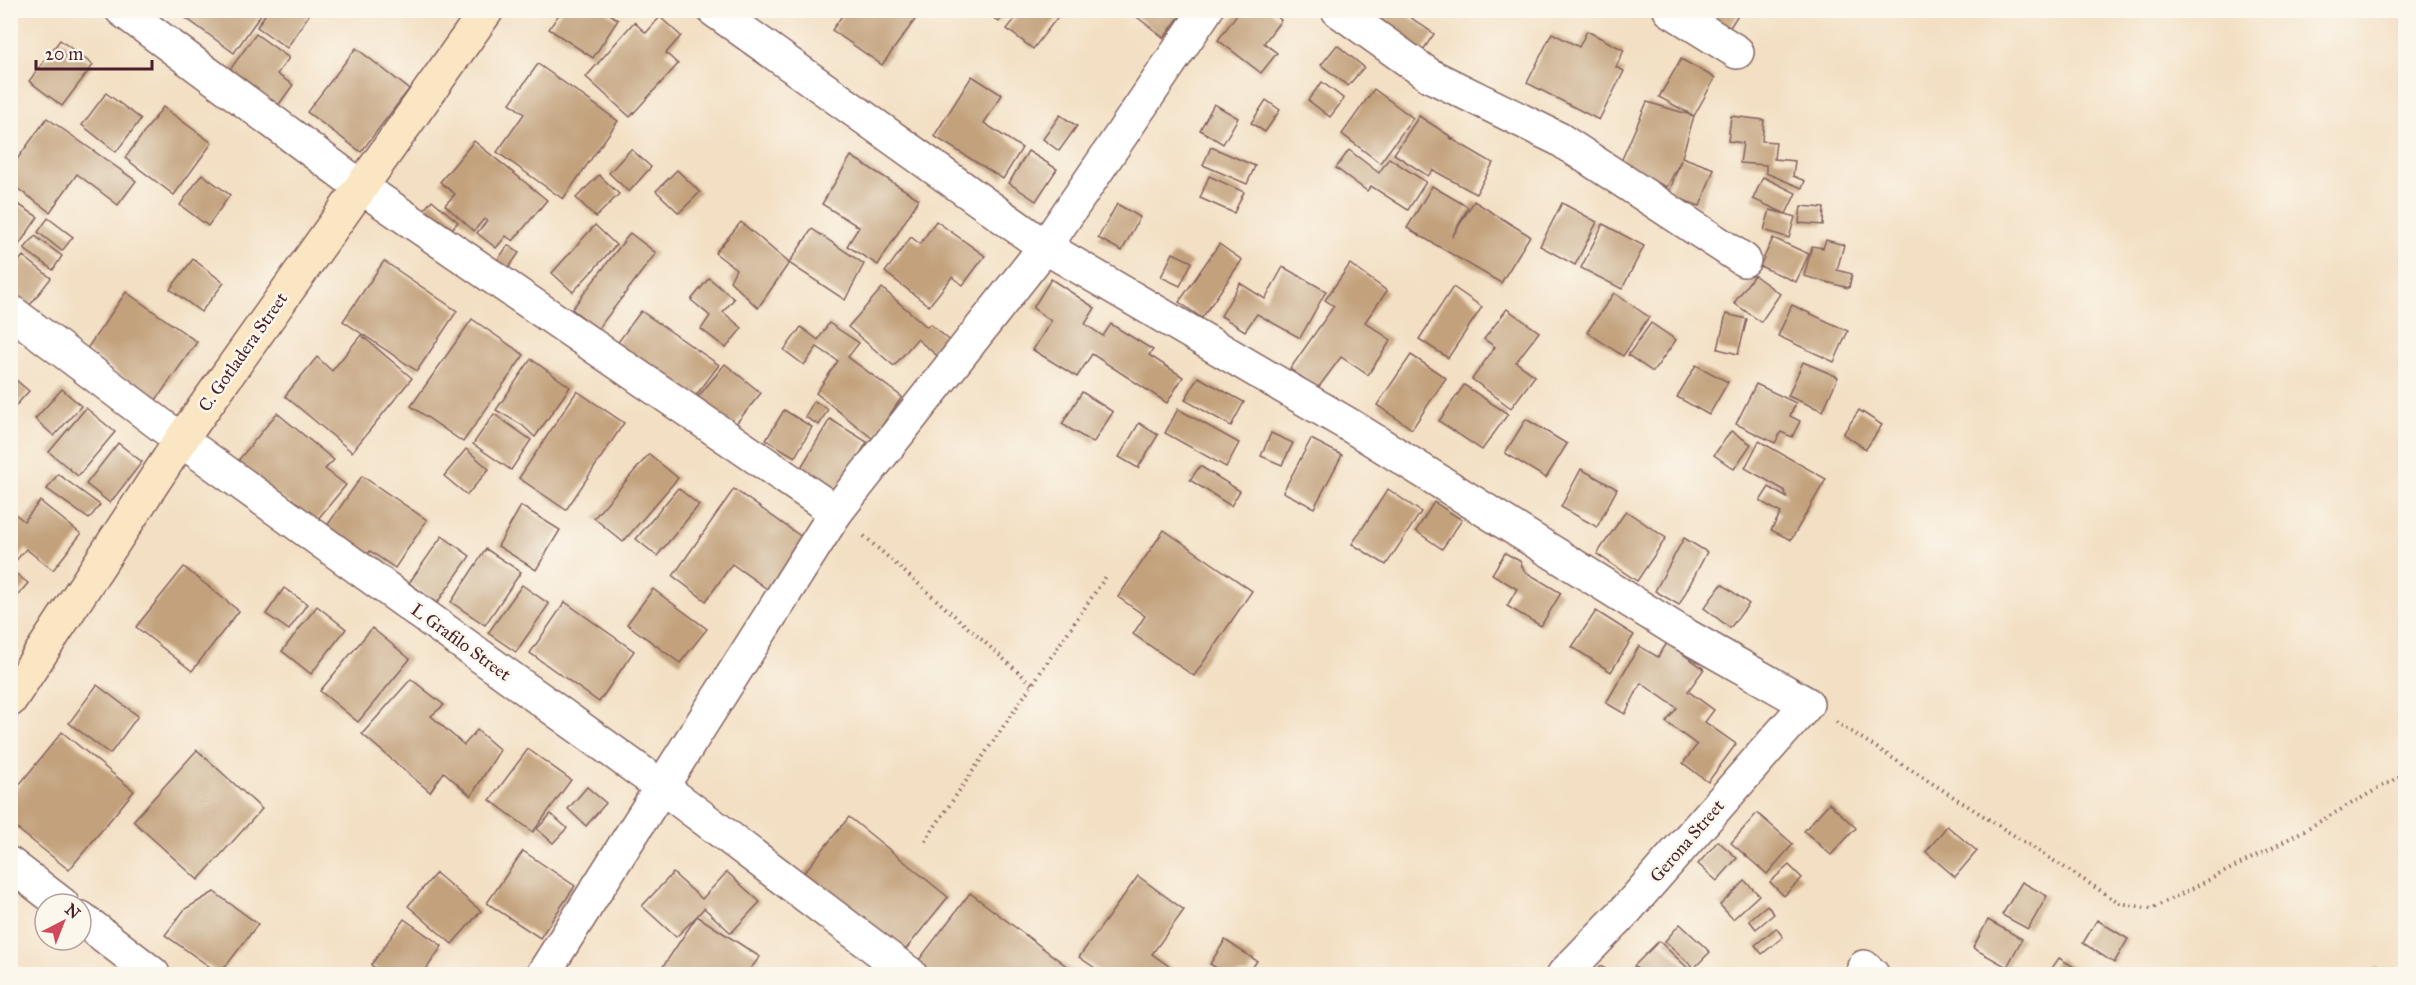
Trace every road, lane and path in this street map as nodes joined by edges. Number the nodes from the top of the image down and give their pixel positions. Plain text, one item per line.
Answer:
1 (122, 10) edge
2 (487, 10) edge
3 (714, 10) edge
4 (1206, 10) edge
5 (1338, 10) edge
6 (1670, 10) edge
7 (1737, 52) dead end
8 (361, 187) junction
9 (1045, 247) junction
10 (1744, 260) dead end
11 (10, 311) edge
12 (181, 440) junction
13 (836, 512) junction
14 (1107, 575) dead end
15 (1032, 684) junction
16 (10, 700) edge
17 (1807, 704) junction
18 (2406, 773) edge
19 (662, 787) junction
20 (925, 842) dead end
21 (10, 864) edge
22 (46, 892) edge
23 (93, 928) edge
24 (153, 975) edge
25 (543, 975) edge
26 (910, 975) edge
27 (1564, 975) edge

1 - 8 street
2 - 8 main road, C. Gotladera Street
3 - 9 street
4 - 9 street
5 - 10 street
6 - 7 street
8 - 12 main road, C. Gotladera Street
8 - 13 street
9 - 13 street
9 - 17 street
11 - 12 street, L Grafilo Street
12 - 16 main road, C. Gotladera Street
12 - 19 street, L Grafilo Street
13 - 15 path
13 - 19 street
14 - 15 path
15 - 20 path
17 - 18 path
17 - 27 street, Gerona Street
19 - 25 street
19 - 26 street, L Grafilo Street
21 - 22 street
23 - 24 street

